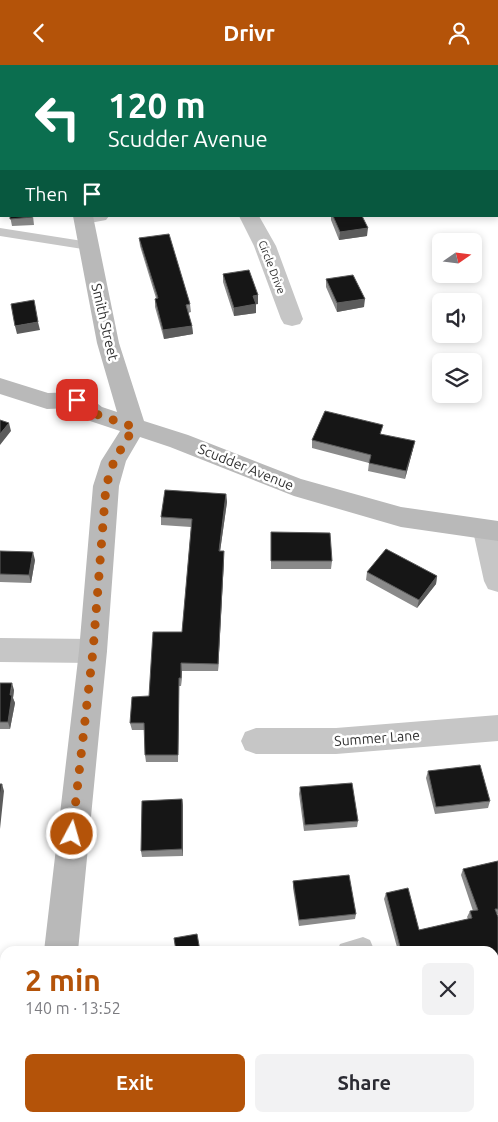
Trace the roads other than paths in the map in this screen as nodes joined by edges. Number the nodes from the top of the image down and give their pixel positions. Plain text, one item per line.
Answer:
1 (89, 217) edge
2 (250, 217) edge
3 (0, 232) edge
4 (89, 246) junction
5 (292, 319) dead end
6 (0, 386) edge
7 (134, 427) junction
8 (492, 531) edge
9 (498, 581) edge
10 (0, 650) edge
11 (93, 651) junction
12 (498, 728) edge
13 (256, 741) dead end
14 (62, 946) edge

1 - 4 main road, Smith Street
2 - 5 street, Circle Drive
3 - 4 lane
4 - 7 main road, Smith Street
6 - 7 main road, Scudder Avenue
7 - 8 main road, Scudder Avenue
7 - 11 main road
8 - 9 street
10 - 11 street
11 - 14 main road
12 - 13 street, Summer Lane

